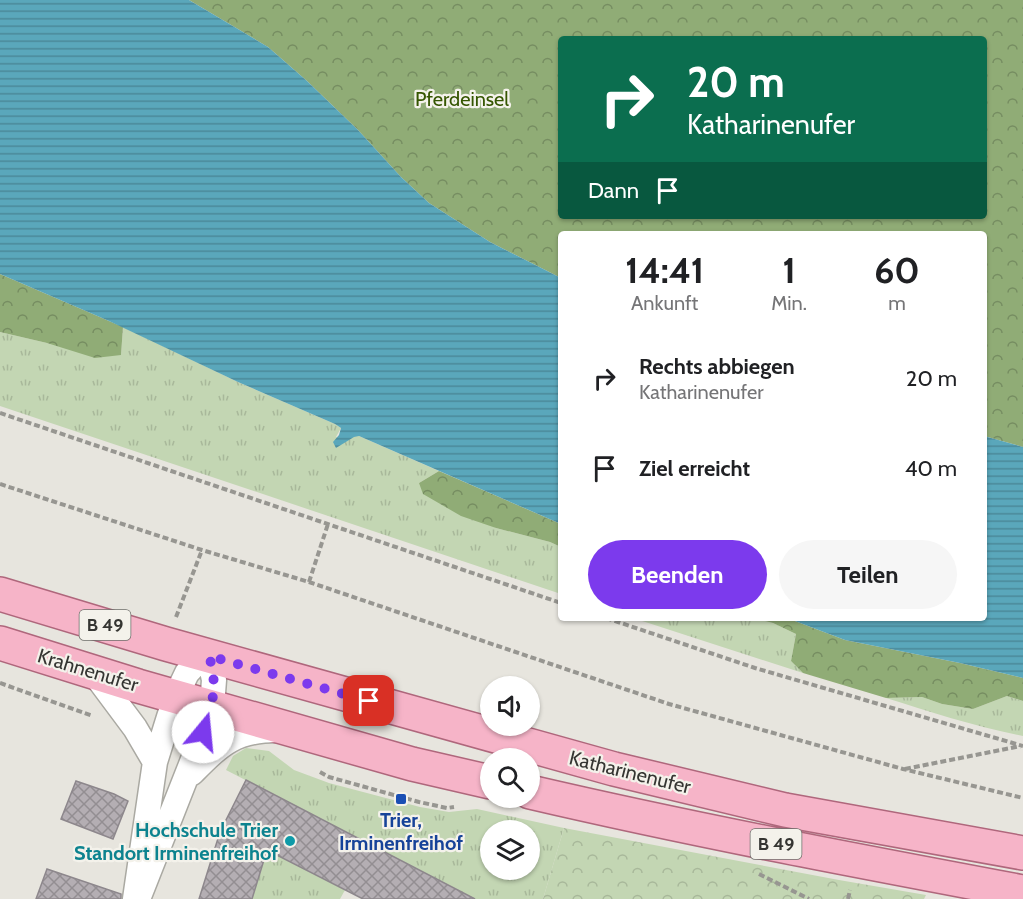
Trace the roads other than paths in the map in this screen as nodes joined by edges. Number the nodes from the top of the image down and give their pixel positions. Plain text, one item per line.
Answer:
1 (0, 594) edge
2 (0, 643) edge
3 (209, 656) junction
4 (94, 673) junction
5 (176, 696) junction
6 (212, 706) junction
7 (294, 730) junction
8 (155, 762) junction
9 (186, 779) junction
10 (480, 780) edge
11 (540, 794) edge
12 (1023, 853) edge
13 (1023, 892) edge
14 (136, 899) edge

1 - 3 main road, B 49
2 - 4 main road, Krahnenufer / B 49
3 - 5 street
3 - 6 street
3 - 12 main road, Katharinenufer / B 49
4 - 5 main road, Krahnenufer / B 49
4 - 8 street
5 - 6 main road, B 49
5 - 8 street
6 - 7 main road, B 49
6 - 9 street
7 - 9 street
7 - 10 main road, B 49
8 - 14 street
9 - 14 street
11 - 13 main road, Katharinenufer / B 49

